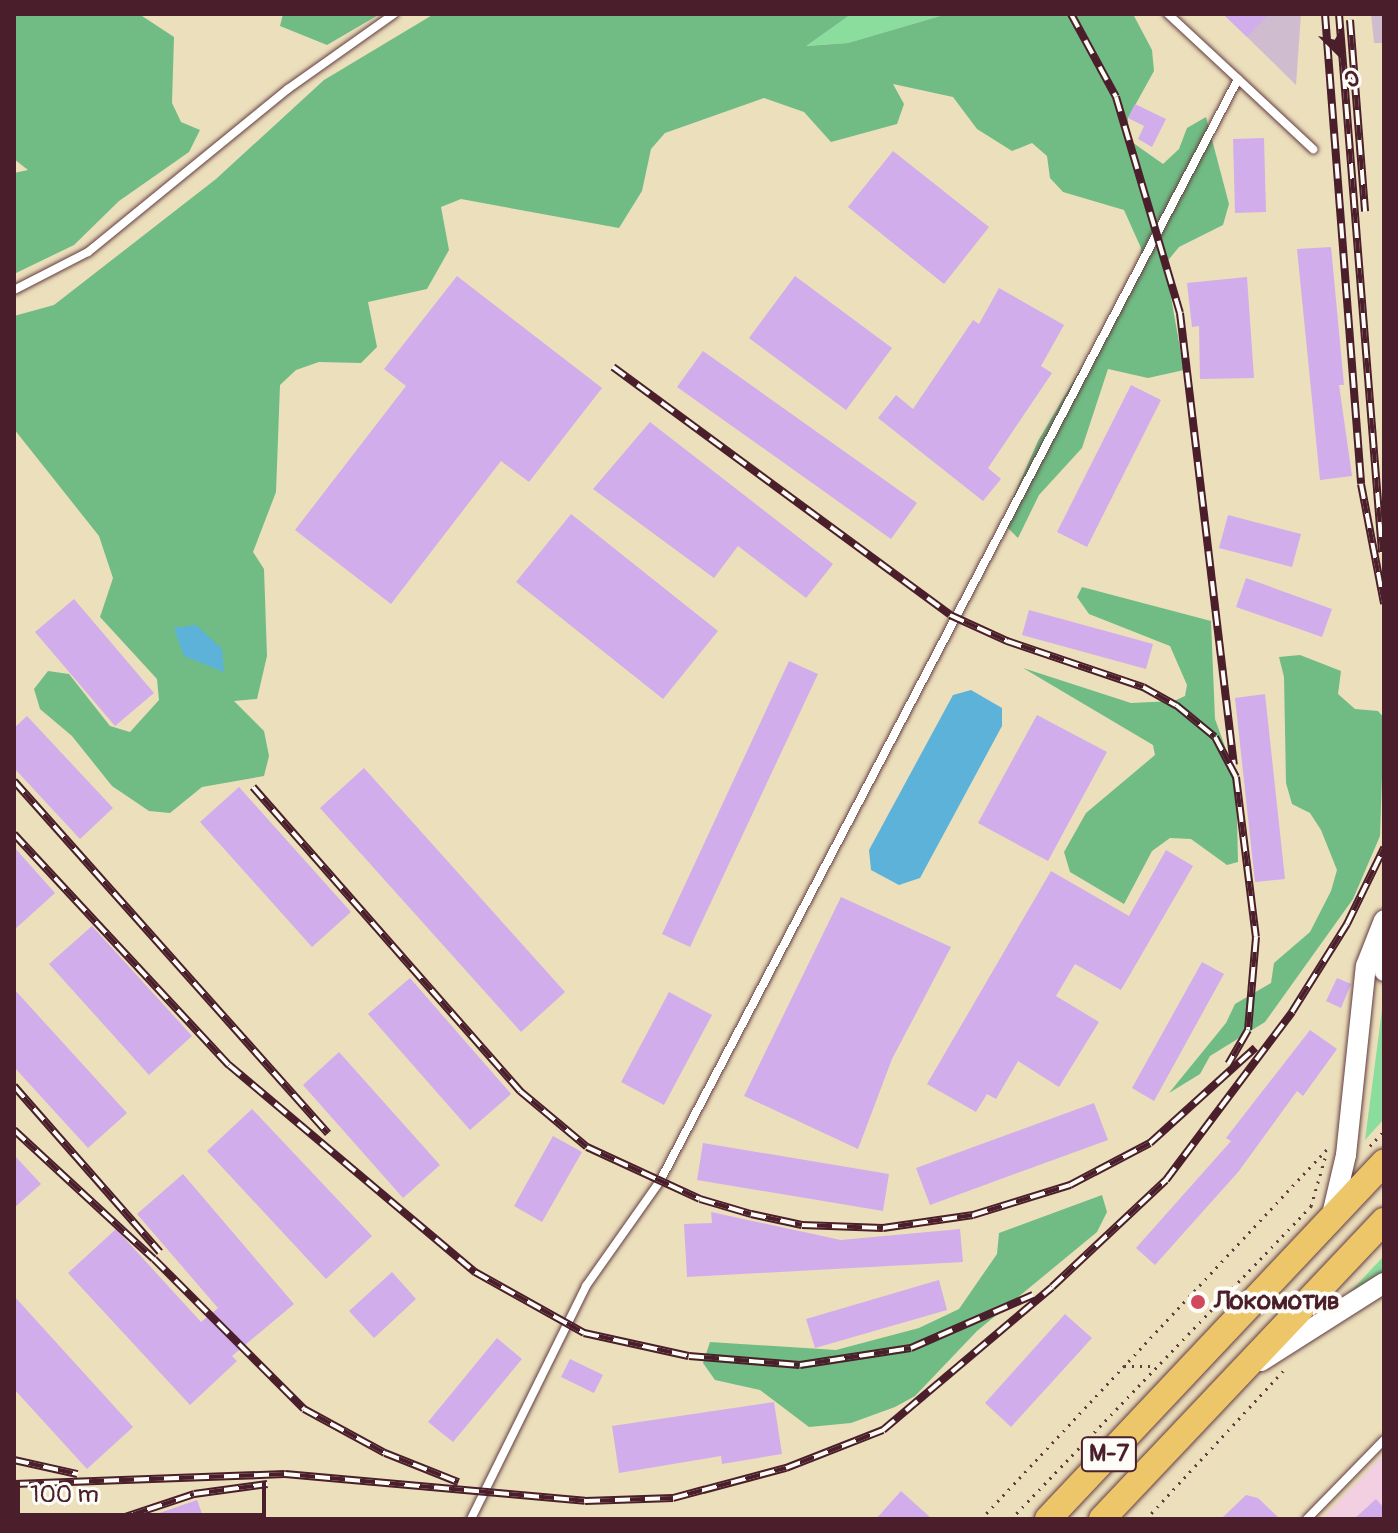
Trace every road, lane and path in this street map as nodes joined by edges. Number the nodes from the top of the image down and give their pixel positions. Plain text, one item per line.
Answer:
1 (394, 14) edge
2 (1168, 14) edge
3 (1238, 79) junction
4 (1313, 149) dead end
5 (14, 290) edge
6 (1382, 916) edge
7 (1384, 971) edge
8 (1331, 1138) dead end
9 (1327, 1151) junction
10 (1384, 1163) edge
11 (1331, 1219) junction
12 (1384, 1221) edge
13 (1384, 1283) edge
14 (1295, 1358) dead end
15 (1124, 1366) junction
16 (1157, 1366) junction
17 (1238, 1376) junction
18 (1384, 1440) edge
19 (1104, 1518) edge
20 (471, 1519) edge
21 (981, 1519) edge
22 (1011, 1519) edge
23 (1048, 1519) edge
24 (1146, 1519) edge
25 (1307, 1519) edge

1 - 5 lane
2 - 3 lane
3 - 4 lane
3 - 20 lane
6 - 7 street
6 - 11 street
8 - 9 path
9 - 15 path
9 - 16 path
10 - 11 highway, М-7
11 - 23 highway, М-7
12 - 17 highway, М-7
13 - 17 street
14 - 24 path
15 - 16 path
15 - 21 path
16 - 22 path
17 - 19 highway, М-7
18 - 25 lane

